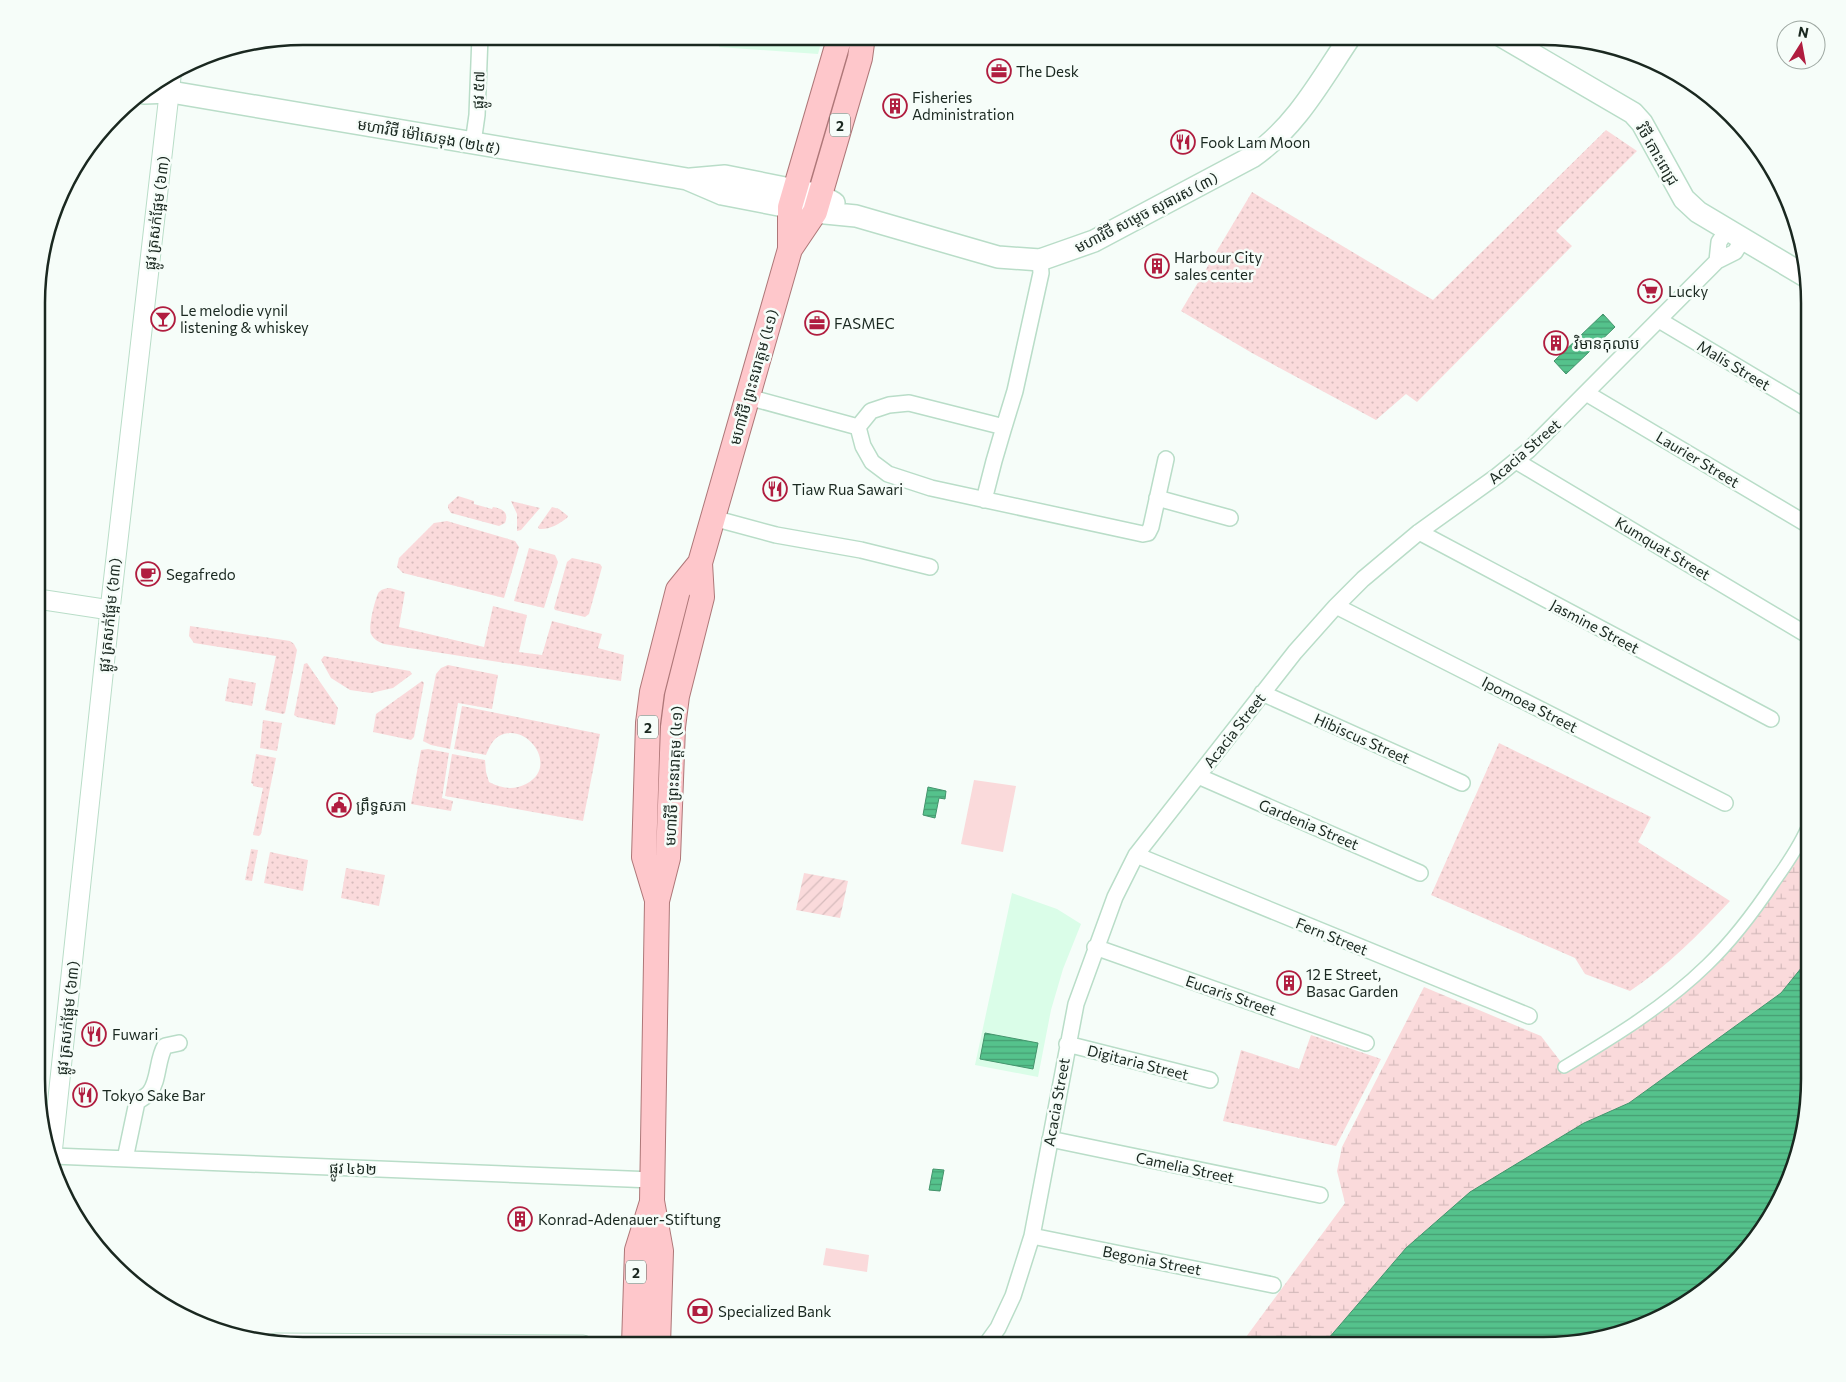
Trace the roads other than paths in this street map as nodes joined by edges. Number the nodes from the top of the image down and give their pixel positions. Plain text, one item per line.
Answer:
1 (480, 45) edge
2 (837, 45) edge
3 (862, 45) edge
4 (1345, 45) edge
5 (1517, 45) edge
6 (166, 85) edge
7 (473, 143) junction
8 (792, 198) junction
9 (817, 203) junction
10 (1734, 235) junction
11 (790, 249) junction
12 (1040, 260) junction
13 (1799, 272) edge
14 (1659, 320) junction
15 (1586, 393) junction
16 (748, 397) junction
17 (1801, 405) edge
18 (858, 427) junction
19 (1004, 427) junction
20 (1166, 459) dead end
21 (1516, 461) junction
22 (1157, 498) junction
23 (984, 500) junction
24 (713, 518) junction
25 (1230, 518) dead end
26 (1801, 521) edge
27 (1419, 532) junction
28 (930, 567) dead end
29 (45, 600) edge
30 (1336, 606) junction
31 (110, 610) junction
32 (1801, 631) edge
33 (1262, 693) junction
34 (1770, 719) dead end
35 (1198, 776) junction
36 (1462, 783) dead end
37 (1725, 803) dead end
38 (1801, 840) edge
39 (1136, 855) junction
40 (1420, 873) dead end
41 (1095, 947) junction
42 (1529, 1016) dead end
43 (179, 1043) dead end
44 (1366, 1043) dead end
45 (1067, 1044) junction
46 (1564, 1067) dead end
47 (1210, 1080) dead end
48 (1050, 1139) junction
49 (54, 1145) edge
50 (57, 1155) edge
51 (125, 1159) junction
52 (652, 1190) junction
53 (1320, 1195) dead end
54 (1032, 1236) junction
55 (1273, 1285) dead end
56 (634, 1337) edge
57 (658, 1337) edge
58 (992, 1337) edge

1 - 7 street, ផ្លូវ ៥៧
2 - 8 main road, មហាវិថី ព្រះនរោត្តម (៤១) / 2
3 - 9 main road, មហាវិថី ព្រះនរោត្តម (៤១) / 2
4 - 12 main road, មហាវិថី សម្តេច សុធារស (៣)
5 - 10 main road, វិថី កោះពេជ្រ
6 - 7 main road, មហាវិថី ម៉ៅសេទុង (២៤៥)
6 - 31 street, ផ្លូវ ត្រសក់ផ្អែម (៦៣)
7 - 8 main road, មហាវិថី ម៉ៅសេទុង (២៤៥)
8 - 9 main road, មហាវិថី សម្តេច សុធារស (៣)
8 - 11 main road, មហាវិថី ព្រះនរោត្តម (៤១) / 2
9 - 11 main road, មហាវិថី ព្រះនរោត្តម (៤១) / 2
9 - 12 main road, មហាវិថី សម្តេច សុធារស (៣)
10 - 13 main road, វិថី កោះពេជ្រ
10 - 14 street, Acacia Street
11 - 16 main road, មហាវិថី ព្រះនរោត្តម (៤១) / 2
12 - 19 street
14 - 15 street, Acacia Street
14 - 17 street, Malis Street
15 - 21 street, Acacia Street
15 - 26 street, Laurier Street
16 - 18 street
16 - 24 main road, មហាវិថី ព្រះនរោត្តម (៤១) / 2
18 - 19 street
18 - 23 street
19 - 23 street
20 - 22 street
21 - 27 street, Acacia Street
21 - 32 street, Kumquat Street
22 - 23 street
22 - 25 street
24 - 28 street
24 - 52 main road, មហាវិថី ព្រះនរោត្តម (៤១) / 2
27 - 30 street, Acacia Street
27 - 34 street, Jasmine Street
29 - 31 street
30 - 33 street, Acacia Street
30 - 37 street, Ipomoea Street
31 - 49 street, ផ្លូវ ត្រសក់ផ្អែម (៦៣)
33 - 35 street, Acacia Street
33 - 36 street, Hibiscus Street
35 - 39 street, Acacia Street
35 - 40 street, Gardenia Street
38 - 46 street
39 - 41 street, Acacia Street
39 - 42 street, Fern Street
41 - 44 street, Eucaris Street
41 - 45 street, Acacia Street
43 - 51 street
45 - 47 street, Digitaria Street
45 - 48 street, Acacia Street
48 - 53 street, Camelia Street
48 - 54 street, Acacia Street
50 - 51 street, ផ្លូវ ៤៦២
51 - 52 street, ផ្លូវ ៤៦២
52 - 56 main road, មហាវិថី ព្រះនរោត្តម (៤១) / 2
52 - 57 main road, មហាវិថី ព្រះនរោត្តម (៤១) / 2
54 - 55 street, Begonia Street
54 - 58 street, Acacia Street

